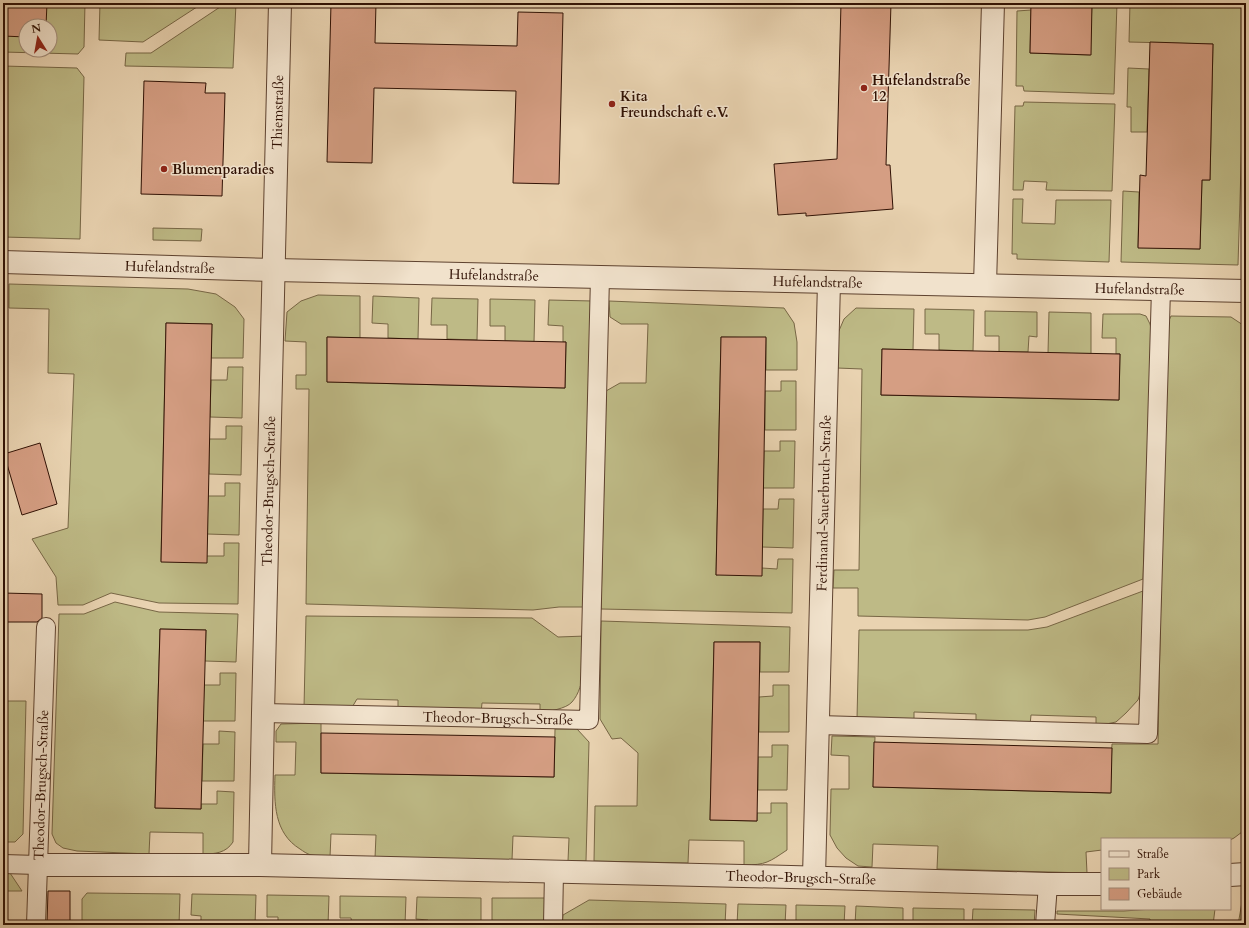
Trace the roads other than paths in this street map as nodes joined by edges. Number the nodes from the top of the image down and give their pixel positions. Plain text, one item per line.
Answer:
1 (280, 3) edge
2 (992, 3) edge
3 (3, 262) edge
4 (274, 270) junction
5 (600, 277) junction
6 (829, 282) junction
7 (985, 285) junction
8 (1161, 289) junction
9 (1246, 291) edge
10 (46, 627) dead end
11 (263, 713) junction
12 (818, 725) junction
13 (3, 864) edge
14 (38, 865) junction
15 (260, 866) junction
16 (554, 872) junction
17 (1246, 874) edge
18 (1231, 875) edge
19 (814, 878) junction
20 (1048, 884) junction
21 (1101, 884) edge
22 (36, 925) edge
23 (554, 925) edge
24 (1045, 925) edge

1 - 4 street, Thiemstraße
2 - 7 street
3 - 4 street, Hufelandstraße
4 - 5 street, Hufelandstraße
4 - 11 street, Theodor-Brugsch-Straße
5 - 6 street, Hufelandstraße
5 - 11 lane, Theodor-Brugsch-Straße
6 - 7 street, Hufelandstraße
6 - 12 street, Ferdinand-Sauerbruch-Straße
7 - 8 street, Hufelandstraße
8 - 9 street, Hufelandstraße
8 - 12 lane
10 - 14 lane, Theodor-Brugsch-Straße
11 - 15 street, Theodor-Brugsch-Straße
12 - 19 street, Ferdinand-Sauerbruch-Straße
13 - 14 lane
14 - 15 street, Theodor-Brugsch-Straße
14 - 22 lane
15 - 16 street, Theodor-Brugsch-Straße
16 - 19 street, Theodor-Brugsch-Straße
16 - 23 lane
17 - 18 street
19 - 20 street, Theodor-Brugsch-Straße
20 - 21 street, Theodor-Brugsch-Straße
20 - 24 lane

